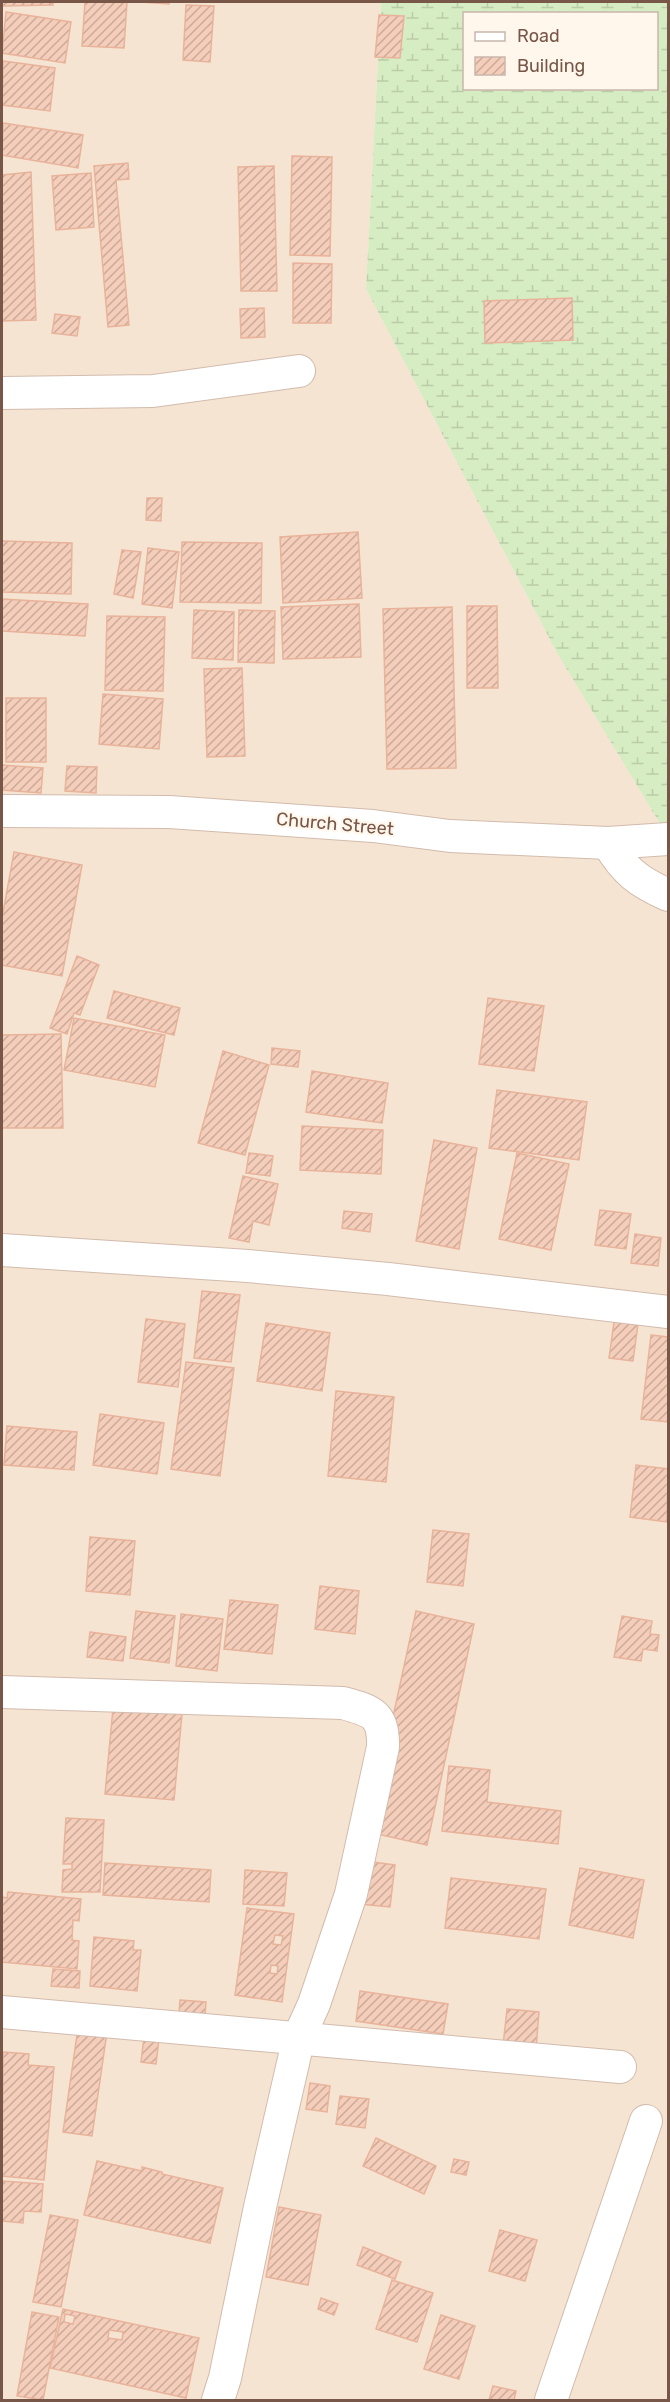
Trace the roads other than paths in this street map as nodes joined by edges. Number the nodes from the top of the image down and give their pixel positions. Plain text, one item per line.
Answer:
1 (299, 370) dead end
2 (2, 393) edge
3 (2, 811) edge
4 (669, 839) edge
5 (608, 843) junction
6 (669, 895) edge
7 (2, 1250) edge
8 (669, 1312) edge
9 (2, 1692) edge
10 (2, 2012) edge
11 (299, 2037) junction
12 (620, 2067) dead end
13 (646, 2121) dead end
14 (218, 2400) edge
15 (551, 2400) edge

1 - 2 street
3 - 5 street, Church Street
4 - 5 street, Church Street
5 - 6 street
7 - 8 street
9 - 11 street
10 - 11 street
11 - 12 street
11 - 14 street
13 - 15 street

